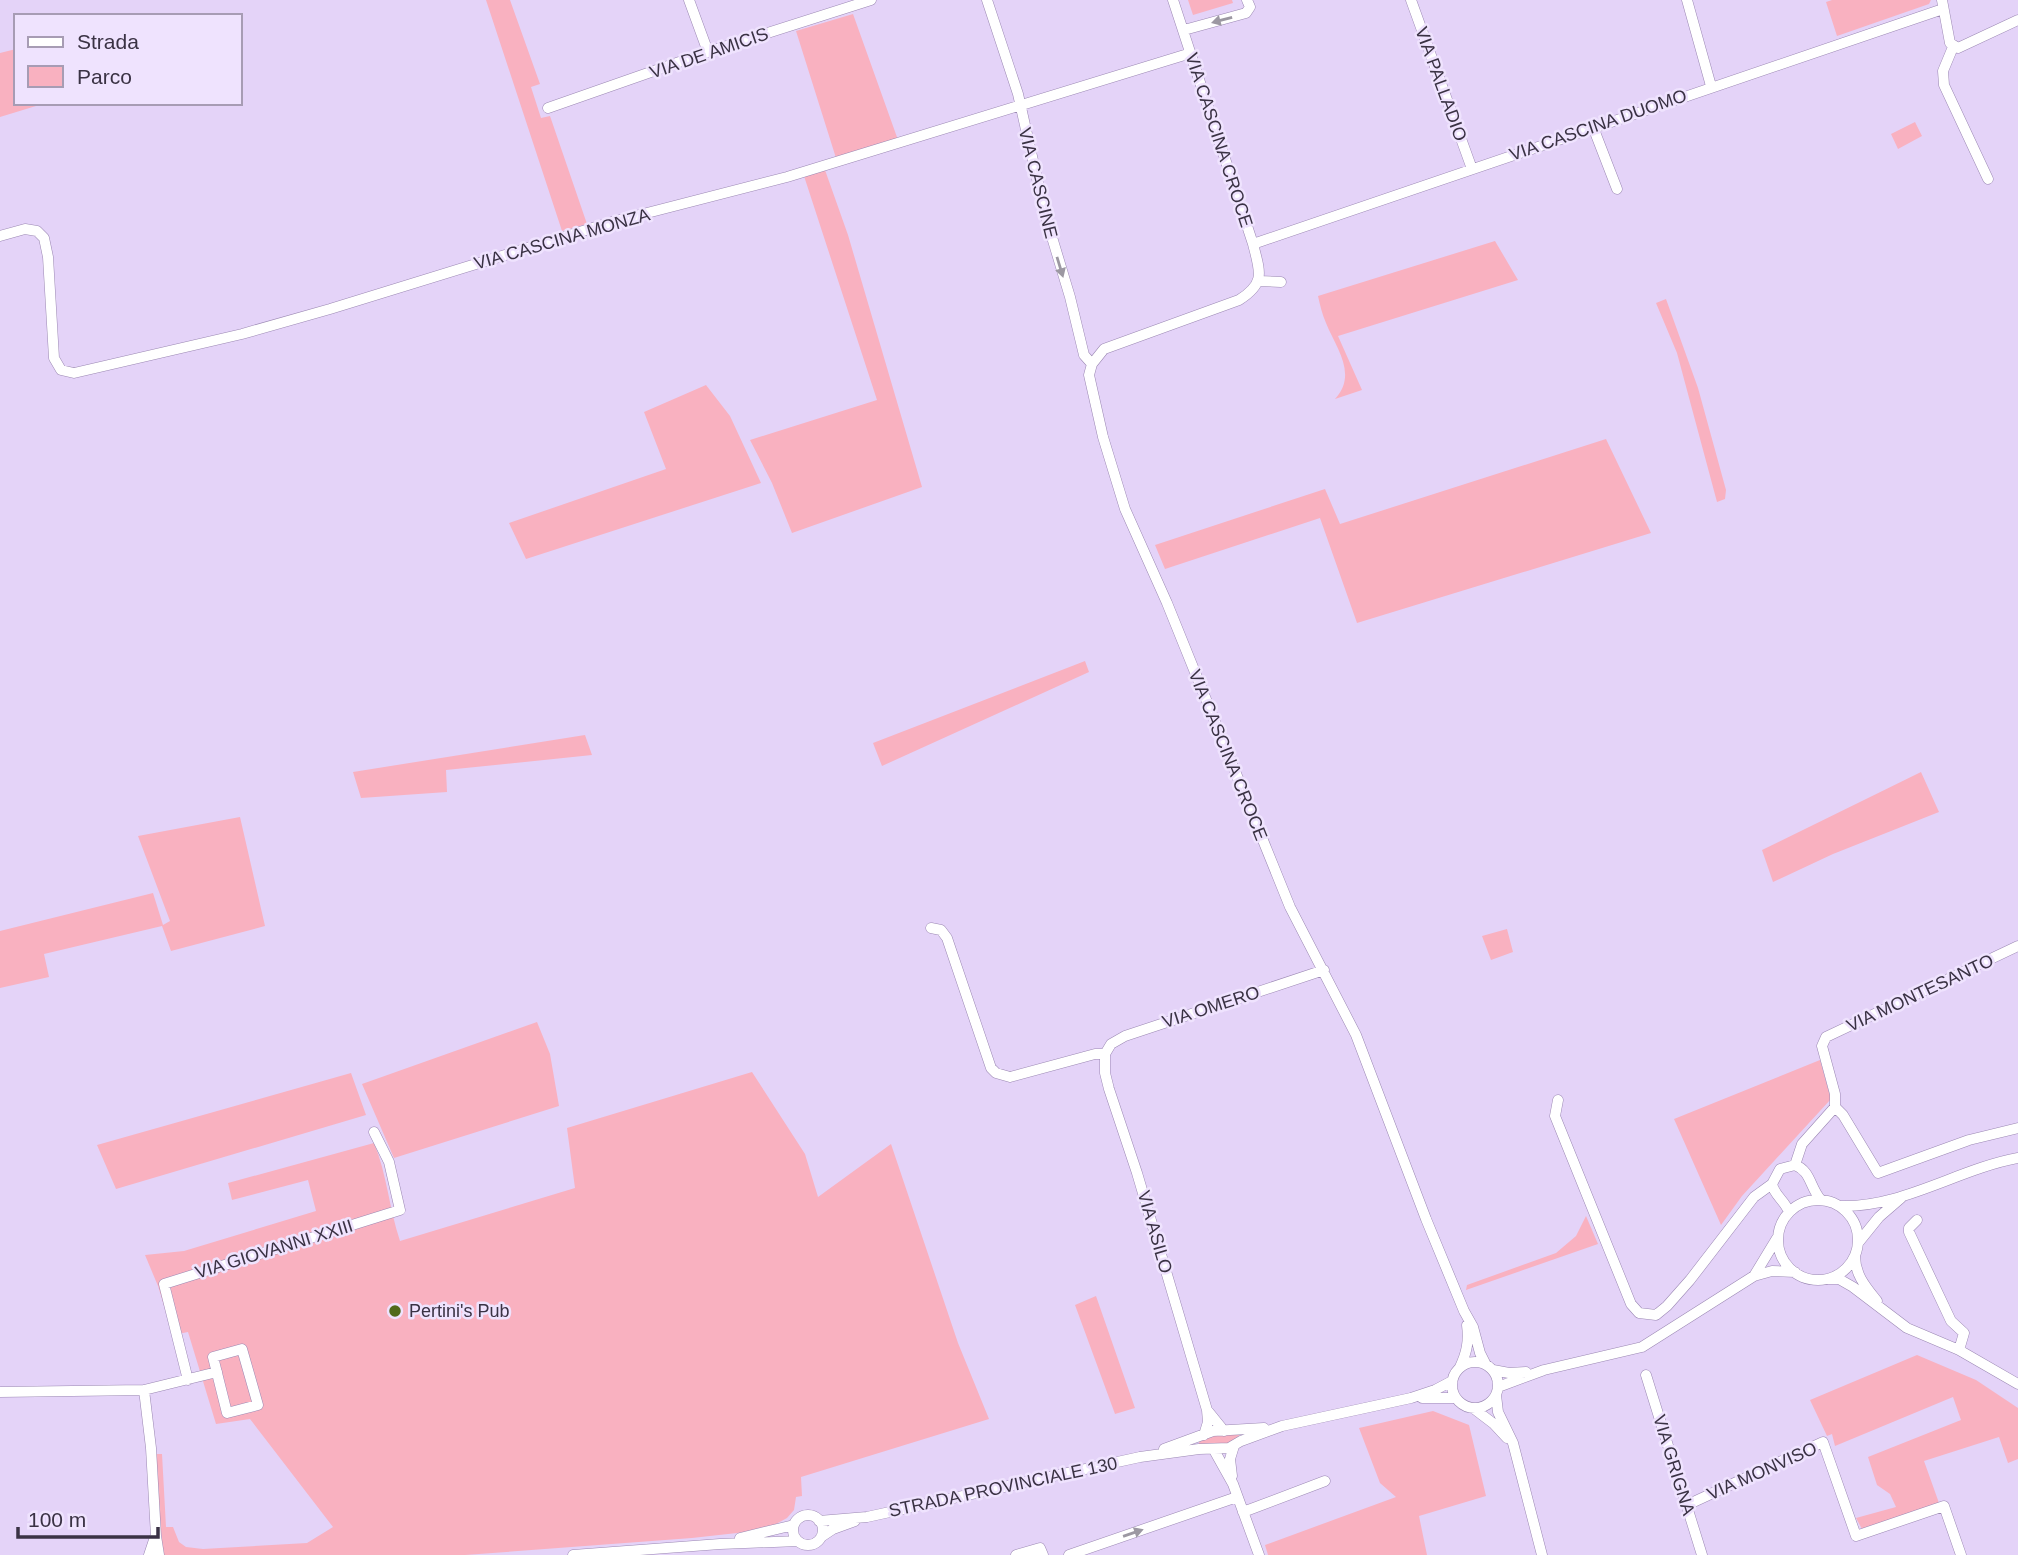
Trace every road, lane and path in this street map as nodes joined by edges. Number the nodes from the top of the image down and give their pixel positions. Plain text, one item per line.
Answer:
1 (689, 0) edge
2 (869, 0) edge
3 (987, 0) edge
4 (1173, 0) edge
5 (1247, 0) edge
6 (1411, 0) edge
7 (1687, 0) edge
8 (1943, 4) edge
9 (2018, 20) edge
10 (1184, 30) junction
11 (1953, 47) junction
12 (708, 52) junction
13 (1191, 53) junction
14 (1711, 86) junction
15 (1019, 106) junction
16 (548, 108) dead end
17 (1593, 127) junction
18 (1472, 169) junction
19 (1988, 179) dead end
20 (1617, 189) dead end
21 (0, 236) edge
22 (1253, 244) junction
23 (1259, 281) junction
24 (1281, 282) dead end
25 (1092, 364) junction
26 (931, 928) dead end
27 (2018, 946) edge
28 (1324, 970) junction
29 (1105, 1054) junction
30 (1558, 1100) dead end
31 (1835, 1107) junction
32 (2018, 1128) edge
33 (374, 1132) dead end
34 (2018, 1158) edge
35 (1796, 1165) junction
36 (1774, 1189) junction
37 (1902, 1196) junction
38 (1821, 1200) junction
39 (1840, 1206) junction
40 (1789, 1212) junction
41 (1917, 1220) dead end
42 (1778, 1234) junction
43 (1858, 1243) junction
44 (1855, 1255) junction
45 (1795, 1272) junction
46 (1754, 1276) junction
47 (1826, 1279) junction
48 (1465, 1314) junction
49 (1888, 1315) junction
50 (1959, 1350) junction
51 (1460, 1367) junction
52 (1490, 1368) junction
53 (1544, 1370) junction
54 (216, 1372) junction
55 (1646, 1375) dead end
56 (188, 1380) junction
57 (1452, 1381) junction
58 (2018, 1384) edge
59 (144, 1390) junction
60 (1497, 1391) junction
61 (0, 1392) edge
62 (1411, 1398) junction
63 (1455, 1398) junction
64 (1473, 1408) junction
65 (1208, 1410) junction
66 (1282, 1426) junction
67 (1224, 1431) junction
68 (1204, 1435) junction
69 (1513, 1443) junction
70 (1234, 1446) junction
71 (1214, 1450) junction
72 (1140, 1457) junction
73 (1325, 1481) dead end
74 (1233, 1484) junction
75 (1237, 1497) junction
76 (1687, 1505) junction
77 (1243, 1512) junction
78 (867, 1517) junction
79 (819, 1521) junction
80 (794, 1525) junction
81 (156, 1536) junction
82 (720, 1544) junction
83 (810, 1544) edge
84 (1041, 1551) edge
85 (149, 1555) edge
86 (159, 1555) edge
87 (573, 1555) edge
88 (817, 1555) edge
89 (1016, 1555) edge
90 (1069, 1555) edge
91 (1259, 1555) edge
92 (1542, 1555) edge
93 (1702, 1555) edge
94 (1961, 1555) edge

1 - 12 street
2 - 12 street, VIA DE AMICIS
3 - 15 street, VIA CASCINE
4 - 10 street, VIA CASCINA CROCE
5 -> 10 street
6 - 18 street, VIA PALLADIO
7 - 14 street
8 - 11 street
8 - 14 street, VIA CASCINA DUOMO
9 - 11 street
10 - 13 street, VIA CASCINA CROCE
11 - 19 street
12 - 16 street, VIA DE AMICIS
13 - 15 street, VIA CASCINA MONZA
13 - 22 street, VIA CASCINA CROCE
14 - 17 street, VIA CASCINA DUOMO
15 - 21 street, VIA CASCINA MONZA
15 -> 25 street, VIA CASCINE
17 - 18 street, VIA CASCINA DUOMO
17 - 20 street
18 - 22 street, VIA CASCINA DUOMO
22 - 23 street, VIA CASCINA CROCE
23 - 24 street
23 - 25 street
25 - 28 street, VIA CASCINA CROCE
26 - 29 street
27 - 31 street, VIA MONTESANTO
28 - 29 street, VIA OMERO
28 - 48 street, VIA CASCINA CROCE
29 - 65 street, VIA ASILO
30 - 36 street
31 - 32 street, VIA MONTESANTO
31 - 35 street
33 - 56 street, VIA GIOVANNI XXIII
34 - 37 street
35 - 36 street
35 - 38 street
36 - 40 street
37 - 39 street
37 - 43 street
38 - 39 street
38 - 40 street
39 - 43 street
40 - 42 street
41 - 50 street
42 - 45 street
42 - 46 street
43 - 44 street
44 - 47 street
44 - 49 street
45 - 46 street
45 - 47 street
46 - 53 street
47 - 49 street
48 - 51 street, VIA CASCINA CROCE
48 - 52 street, VIA CASCINA CROCE
49 - 50 street
50 - 58 street
51 - 52 street
51 - 57 street
52 - 53 street
52 - 60 street
53 - 60 street
54 - 54 street
54 - 56 street
55 - 76 street, VIA GRIGNA
56 - 59 street
57 - 62 street, STRADA PROVINCIALE 130
57 - 63 street
59 - 61 street
59 - 81 street
60 - 64 street
60 - 69 street
62 - 63 street, STRADA PROVINCIALE 130
62 - 66 street, STRADA PROVINCIALE 130
63 - 64 street, STRADA PROVINCIALE 130
64 - 69 street
65 - 67 street, VIA ASILO
65 - 68 street, VIA ASILO
66 - 67 street, STRADA PROVINCIALE 130
66 - 70 street, STRADA PROVINCIALE 130
67 - 68 street, STRADA PROVINCIALE 130
68 - 72 street, STRADA PROVINCIALE 130
69 - 92 street
70 - 71 street, STRADA PROVINCIALE 130
70 - 74 street
71 - 72 street, STRADA PROVINCIALE 130
71 - 74 street
72 - 78 street, STRADA PROVINCIALE 130
73 - 77 street
74 - 75 street
75 - 77 street
90 -> 75 street
76 - 93 street, VIA GRIGNA
76 - 94 street, VIA MONVISO
77 - 91 street
78 - 79 street, STRADA PROVINCIALE 130
78 - 83 street, STRADA PROVINCIALE 130
79 - 80 street
79 - 83 street
80 - 82 street
80 - 83 street
81 - 85 street
81 - 86 street
82 - 83 street
82 - 87 street
83 - 88 street
84 - 89 street

